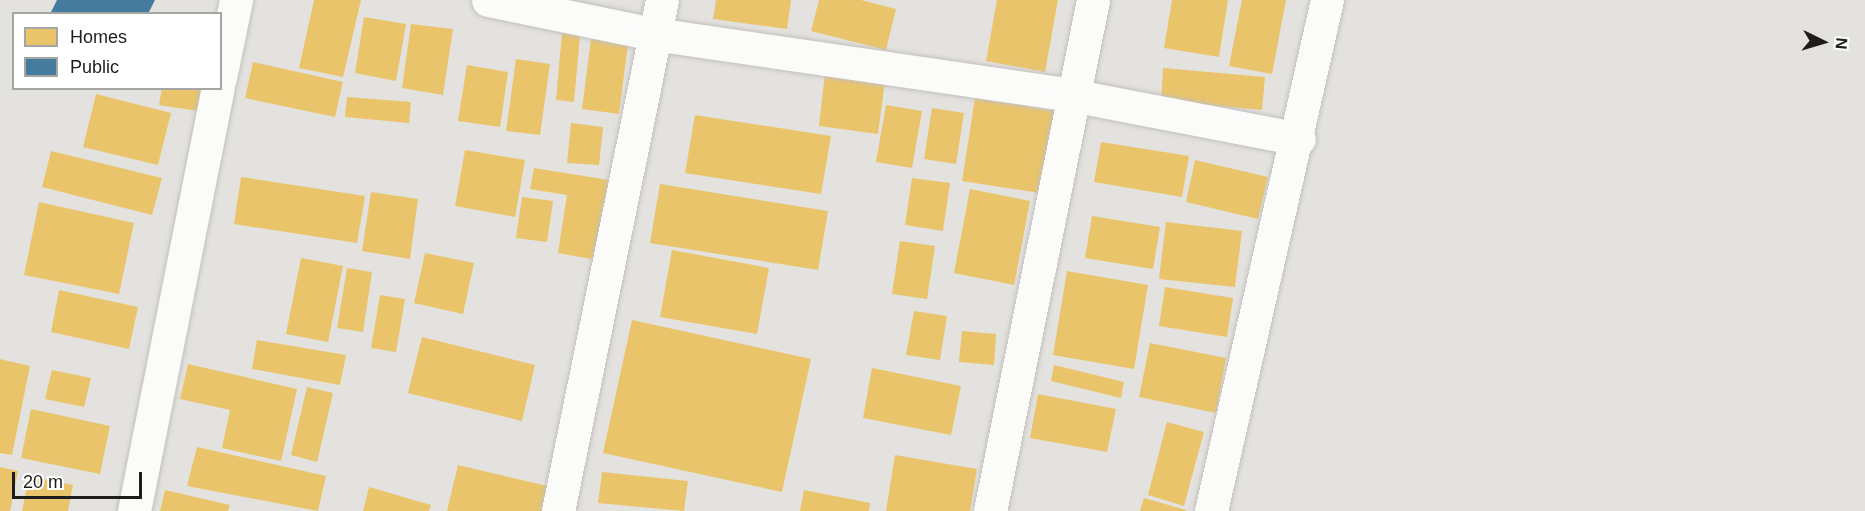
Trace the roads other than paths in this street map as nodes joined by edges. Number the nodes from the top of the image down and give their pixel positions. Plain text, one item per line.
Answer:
1 (236, 0) edge
2 (488, 0) edge
3 (662, 0) edge
4 (1094, 0) edge
5 (1327, 0) edge
6 (654, 34) junction
7 (222, 68) edge
8 (218, 90) edge
9 (1071, 95) junction
10 (1299, 139) junction
11 (134, 511) edge
12 (558, 511) edge
13 (990, 511) edge
14 (1211, 511) edge

1 - 7 street
2 - 6 street
3 - 6 street
4 - 9 street
5 - 10 street
6 - 9 street
6 - 12 street
8 - 11 street
9 - 10 street
9 - 13 street
10 - 14 street

